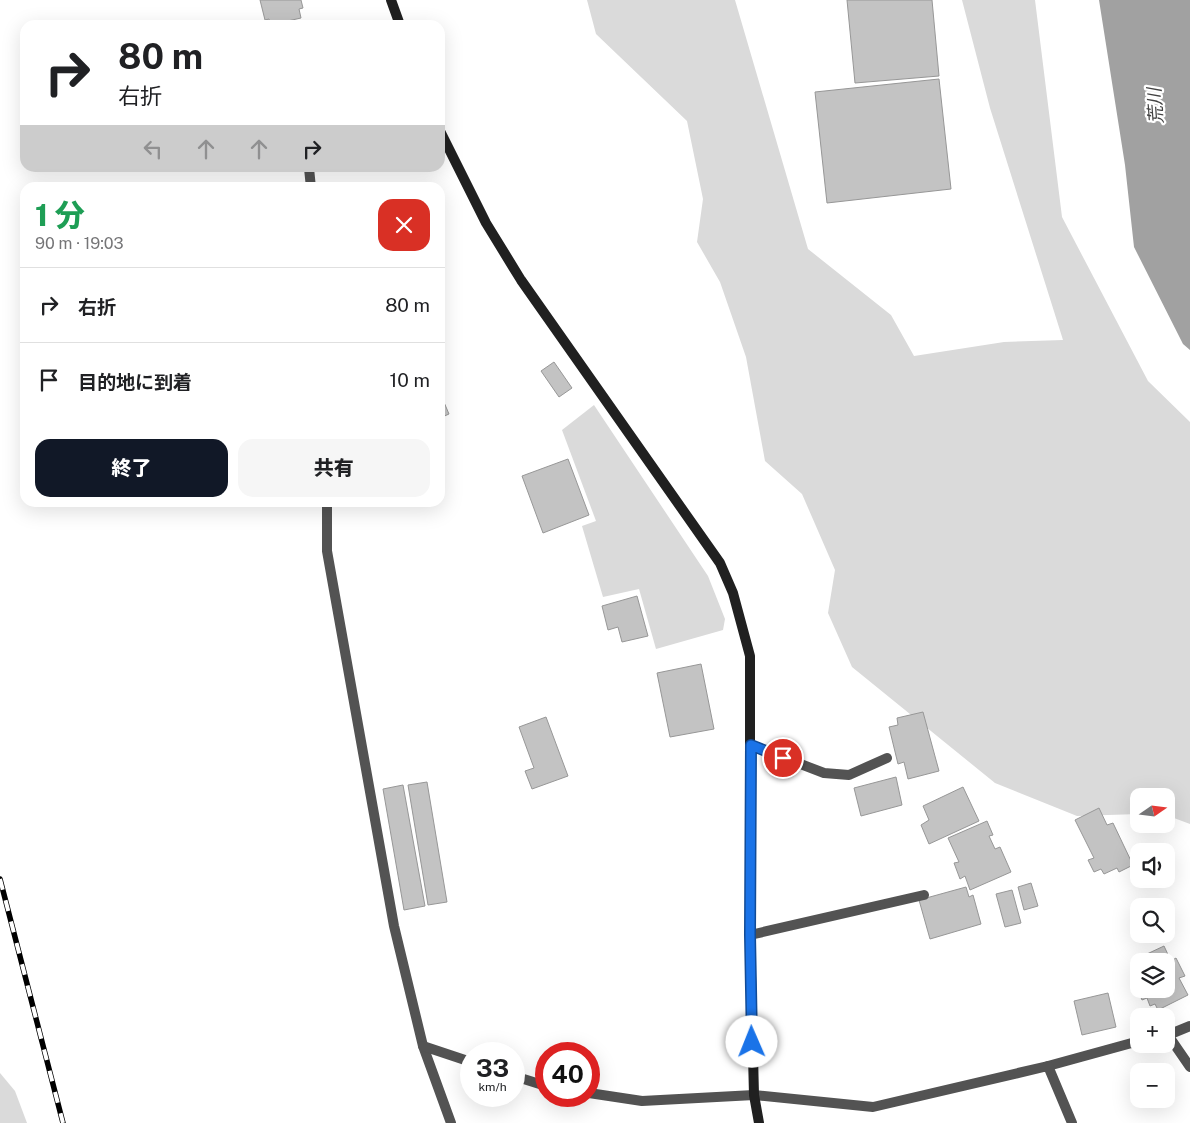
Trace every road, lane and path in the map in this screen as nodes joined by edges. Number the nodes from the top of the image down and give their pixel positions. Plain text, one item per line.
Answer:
1 (391, 0) edge
2 (398, 20) edge
3 (445, 141) edge
4 (327, 507) edge
5 (751, 745) junction
6 (888, 758) dead end
7 (924, 895) dead end
8 (750, 935) junction
9 (1190, 1026) edge
10 (1175, 1032) edge
11 (1130, 1043) edge
12 (423, 1046) junction
13 (1175, 1046) edge
14 (460, 1058) edge
15 (1048, 1066) junction
16 (1190, 1067) edge
17 (600, 1094) edge
18 (754, 1095) junction
19 (451, 1123) edge
20 (759, 1123) edge
21 (1072, 1123) edge

1 - 2 street
3 - 5 street
4 - 12 street
5 - 6 street
5 - 8 street
7 - 8 street
8 - 18 street
9 - 10 street
11 - 15 street
12 - 14 street
12 - 19 street
13 - 16 street
15 - 18 street
15 - 21 street
17 - 18 street
18 - 20 street

